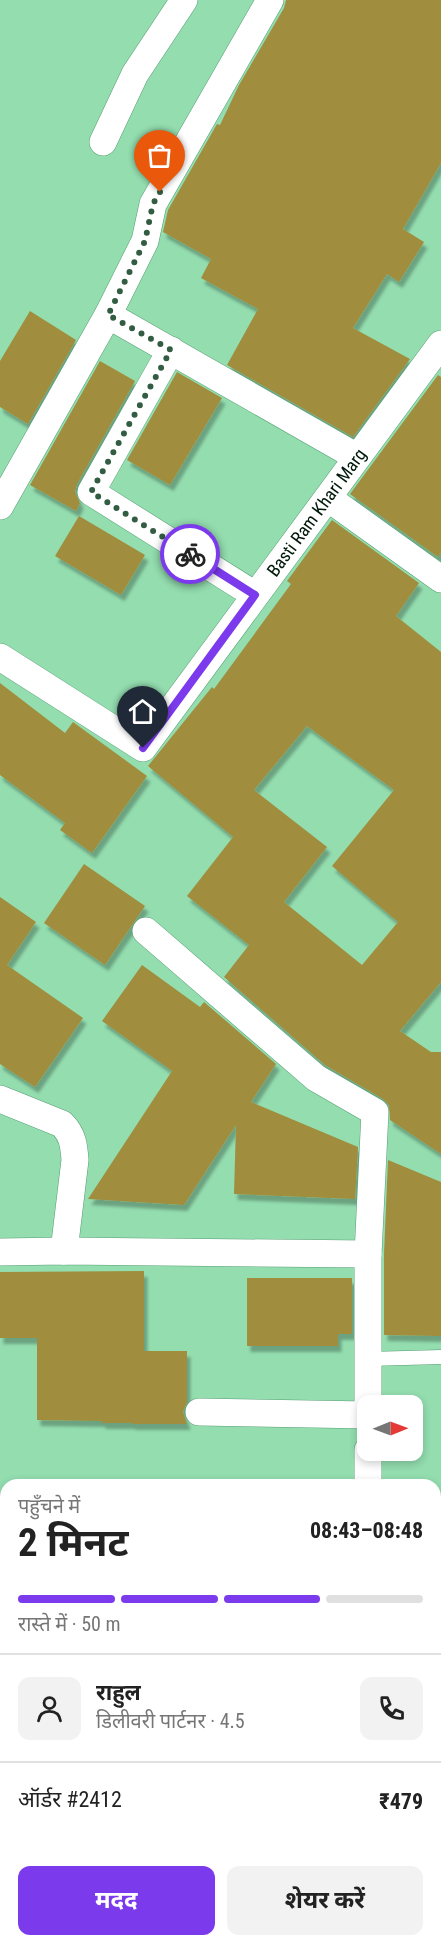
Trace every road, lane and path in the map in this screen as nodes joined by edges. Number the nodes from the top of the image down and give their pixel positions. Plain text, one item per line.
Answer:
1 (184, 0) edge
2 (270, 0) edge
3 (103, 141) dead end
4 (108, 315) junction
5 (441, 344) edge
6 (171, 350) junction
7 (357, 457) junction
8 (328, 498) junction
9 (0, 506) edge
10 (441, 579) edge
11 (255, 595) junction
12 (0, 657) edge
13 (146, 931) dead end
14 (0, 1099) edge
15 (64, 1251) junction
16 (0, 1252) edge
17 (368, 1254) junction
18 (441, 1357) edge
19 (368, 1359) junction
20 (368, 1395) edge
21 (199, 1412) dead end
22 (357, 1415) edge
23 (368, 1461) edge
24 (368, 1479) edge

1 - 3 street
2 - 4 street
4 - 6 street
4 - 9 street
5 - 7 street, Basti Ram Khari Marg
6 - 7 street
6 - 11 street
7 - 8 street, Basti Ram Khari Marg
8 - 10 street
8 - 11 street, Basti Ram Khari Marg
11 - 12 street, Basti Ram Khari Marg
13 - 17 street
14 - 15 street
15 - 16 street
15 - 17 street
17 - 19 street
18 - 19 lane
19 - 20 street
21 - 22 street
23 - 24 street

